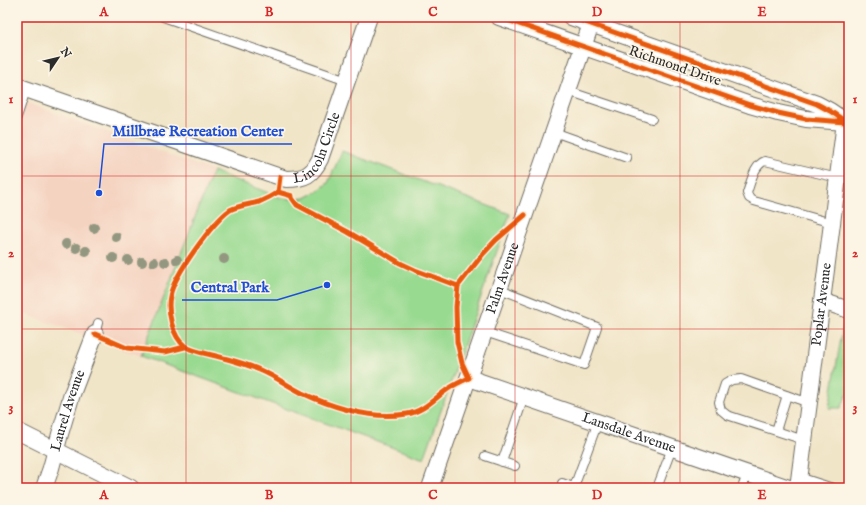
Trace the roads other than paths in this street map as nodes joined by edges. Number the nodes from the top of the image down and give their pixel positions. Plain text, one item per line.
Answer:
1 (163, 17) edge
2 (369, 17) edge
3 (499, 17) edge
4 (571, 17) edge
5 (591, 24) junction
6 (583, 46) junction
7 (347, 81) junction
8 (22, 88) edge
9 (568, 91) junction
10 (17, 117) edge
11 (652, 119) dead end
12 (847, 122) edge
13 (554, 132) junction
14 (627, 158) dead end
15 (838, 178) junction
16 (832, 223) junction
17 (500, 289) junction
18 (822, 301) junction
19 (849, 310) edge
20 (97, 328) dead end
21 (485, 332) junction
22 (469, 378) junction
23 (787, 395) junction
24 (524, 397) junction
25 (809, 403) junction
26 (598, 422) junction
27 (17, 431) edge
28 (776, 431) junction
29 (804, 440) junction
30 (672, 448) junction
31 (55, 450) junction
32 (485, 456) dead end
33 (502, 462) junction
34 (515, 466) dead end
35 (744, 481) edge
36 (562, 483) dead end
37 (795, 484) edge
38 (44, 488) edge
39 (131, 488) edge
40 (430, 488) edge
41 (575, 488) edge
42 (657, 488) edge
43 (833, 488) edge

1 - 7 lane
2 - 7 street, Lincoln Circle
3 - 6 street, Richmond Drive
4 - 5 street, Richmond Drive
5 - 6 street, Palm Avenue
5 - 12 street, Richmond Drive
6 - 9 street, Palm Avenue
6 - 12 street, Richmond Drive
7 - 8 street, Lincoln Circle
8 - 10 lane
9 - 11 lane
9 - 13 street, Palm Avenue
12 - 15 street, Poplar Avenue
13 - 14 lane
13 - 17 street, Palm Avenue
15 - 16 street, Poplar Avenue
15 - 16 lane
16 - 18 street, Poplar Avenue
17 - 21 street, Palm Avenue
17 - 21 lane
18 - 19 street
18 - 25 street, Poplar Avenue
20 - 31 street, Laurel Avenue
21 - 22 street, Palm Avenue
22 - 24 street, Lansdale Avenue
22 - 40 street, Palm Avenue
23 - 25 lane
23 - 28 lane
23 - 28 lane
24 - 26 street, Lansdale Avenue
24 - 33 lane
25 - 29 street, Poplar Avenue
26 - 30 street, Lansdale Avenue
26 - 41 lane
27 - 31 street
28 - 29 lane
29 - 37 street, Poplar Avenue
30 - 35 street, Lansdale Avenue
30 - 42 lane
31 - 38 street, Laurel Avenue
31 - 39 street
32 - 33 lane
33 - 34 lane
35 - 37 street, Lansdale Avenue
36 - 41 lane
37 - 43 lane

